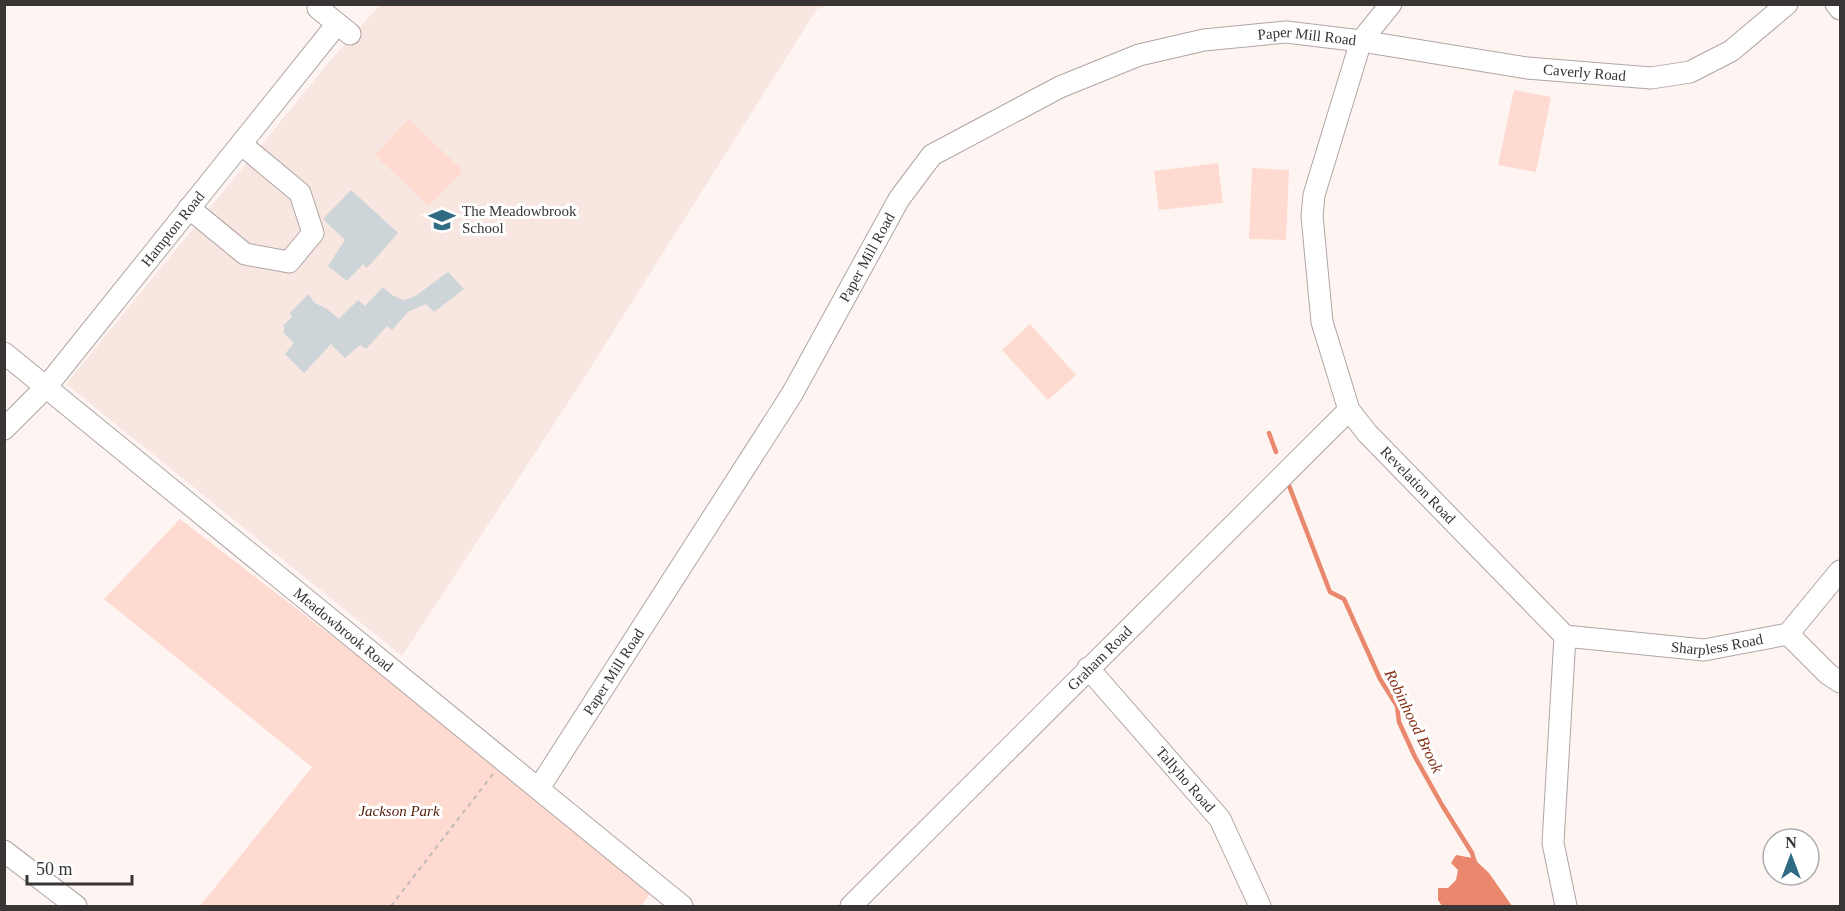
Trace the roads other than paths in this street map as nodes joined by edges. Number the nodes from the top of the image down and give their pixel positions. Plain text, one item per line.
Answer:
1 (1391, 4) edge
2 (1787, 4) edge
3 (1836, 4) edge
4 (318, 8) dead end
5 (1840, 9) edge
6 (1361, 41) junction
7 (241, 144) junction
8 (189, 208) junction
9 (4, 353) edge
10 (47, 386) junction
11 (1349, 410) junction
12 (4, 429) edge
13 (1840, 571) edge
14 (1788, 634) junction
15 (1565, 636) junction
16 (1088, 668) junction
17 (1840, 682) edge
18 (539, 788) junction
19 (4, 850) edge
20 (76, 906) edge
21 (682, 906) edge
22 (851, 906) edge
23 (1260, 906) edge
24 (1566, 906) edge

1 - 6 street, Paper Mill Road
2 - 6 street, Caverly Road
3 - 5 street
4 - 7 street, Hampton Road
6 - 11 street, Revelation Road
6 - 18 street, Paper Mill Road
7 - 8 street, Hampton Road
7 - 8 street
8 - 10 street, Hampton Road
9 - 10 street, Meadowbrook Road
10 - 12 street, Hampton Road
10 - 18 street, Meadowbrook Road
11 - 15 street, Revelation Road
11 - 16 street, Graham Road
13 - 14 street
14 - 15 street, Sharpless Road
14 - 17 street
15 - 24 street
16 - 22 street, Graham Road
16 - 23 street, Tallyho Road
18 - 21 street, Meadowbrook Road
19 - 20 street

